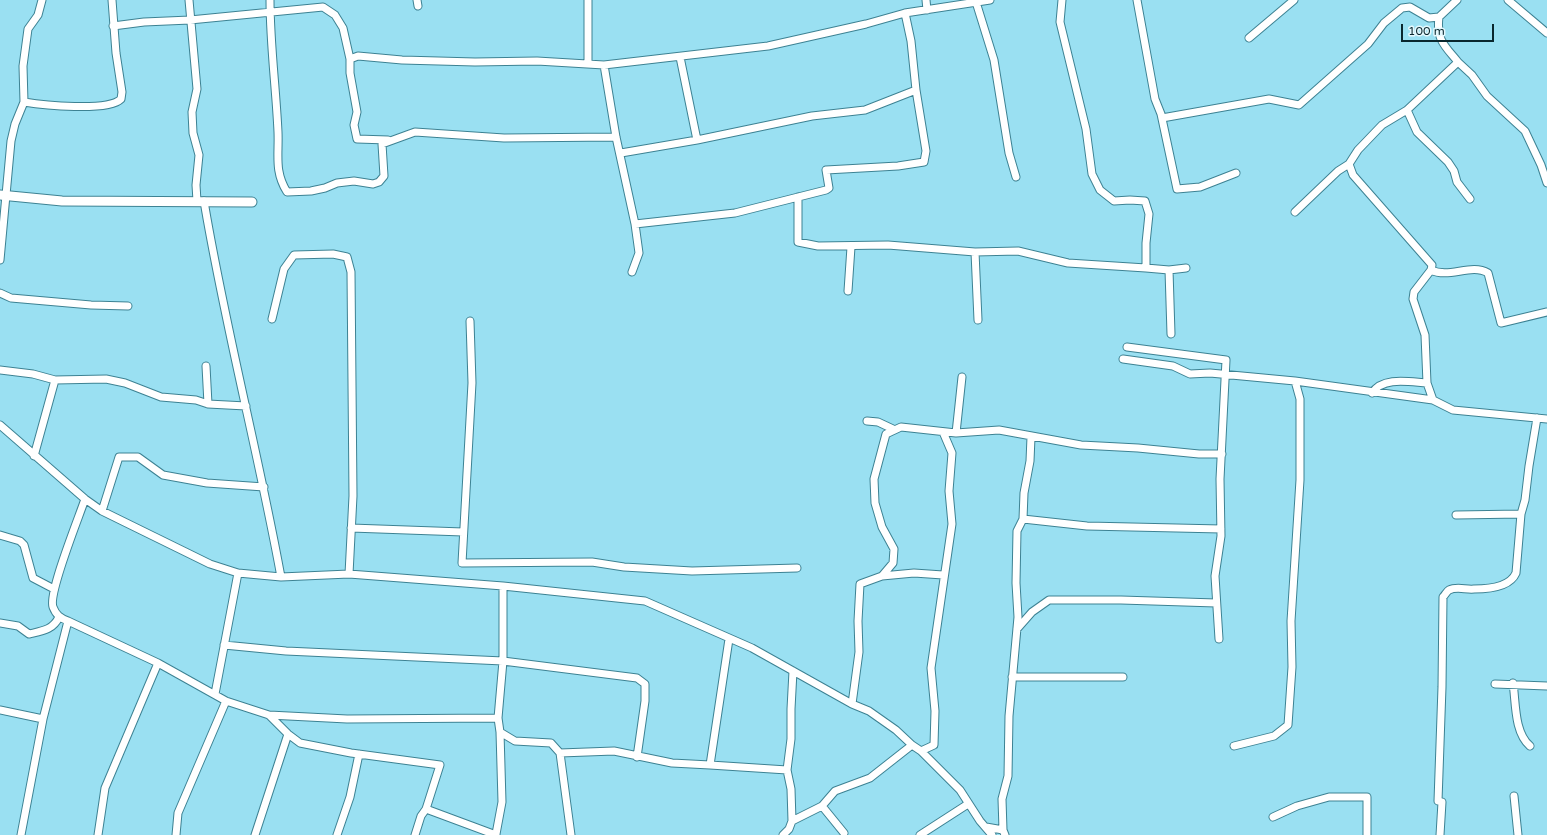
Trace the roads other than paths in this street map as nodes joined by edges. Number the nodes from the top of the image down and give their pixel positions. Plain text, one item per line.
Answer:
1 (42, 0) edge
2 (112, 0) edge
3 (189, 0) edge
4 (270, 0) edge
5 (588, 0) edge
6 (926, 0) edge
7 (990, 0) edge
8 (1061, 0) edge
9 (1067, 0) edge
10 (1137, 0) edge
11 (1294, 0) edge
12 (1401, 0) edge
13 (1458, 0) edge
14 (1508, 0) edge
15 (976, 2) junction
16 (323, 4) edge
17 (1406, 7) junction
18 (927, 10) junction
19 (270, 12) junction
20 (905, 13) junction
21 (1439, 17) junction
22 (190, 20) junction
23 (113, 26) junction
24 (1547, 33) edge
25 (1249, 38) dead end
26 (680, 57) junction
27 (350, 59) junction
28 (588, 62) junction
29 (1458, 62) junction
30 (604, 64) junction
31 (916, 90) junction
32 (24, 102) junction
33 (1407, 110) junction
34 (1162, 118) junction
35 (616, 137) junction
36 (388, 140) junction
37 (697, 140) junction
38 (621, 153) junction
39 (1349, 164) junction
40 (1544, 164) edge
41 (1236, 172) dead end
42 (1016, 177) dead end
43 (1547, 184) edge
44 (2, 195) edge
45 (798, 197) junction
46 (1470, 199) dead end
47 (200, 201) junction
48 (252, 202) dead end
49 (1295, 212) dead end
50 (635, 224) junction
51 (851, 247) junction
52 (975, 252) junction
53 (0, 260) edge
54 (1146, 268) junction
55 (1186, 268) dead end
56 (1169, 270) junction
57 (1431, 270) junction
58 (632, 272) dead end
59 (848, 291) dead end
60 (0, 293) edge
61 (128, 306) dead end
62 (1547, 312) edge
63 (272, 319) dead end
64 (978, 320) dead end
65 (470, 321) dead end
66 (1171, 334) dead end
67 (1127, 347) dead end
68 (1122, 359) dead end
69 (206, 366) dead end
70 (0, 370) edge
71 (1226, 374) junction
72 (962, 377) dead end
73 (55, 380) junction
74 (1294, 381) junction
75 (1427, 383) junction
76 (1372, 393) junction
77 (1433, 400) junction
78 (208, 404) junction
79 (246, 406) junction
80 (1537, 418) junction
81 (1547, 419) edge
82 (867, 421) dead end
83 (0, 425) edge
84 (893, 429) junction
85 (943, 432) junction
86 (956, 433) junction
87 (1031, 437) junction
88 (1222, 454) junction
89 (34, 456) junction
90 (264, 487) junction
91 (85, 499) junction
92 (102, 510) junction
93 (1521, 514) junction
94 (1456, 515) dead end
95 (1023, 519) junction
96 (351, 528) junction
97 (1221, 529) junction
98 (463, 532) junction
99 (0, 535) edge
100 (797, 568) dead end
101 (238, 573) junction
102 (349, 574) junction
103 (943, 575) junction
104 (882, 576) junction
105 (281, 577) junction
106 (504, 586) junction
107 (54, 589) junction
108 (1216, 603) junction
109 (59, 617) junction
110 (68, 621) junction
111 (0, 623) edge
112 (1017, 629) junction
113 (729, 639) junction
114 (1219, 639) dead end
115 (224, 644) junction
116 (503, 661) junction
117 (158, 663) junction
118 (793, 670) junction
119 (1012, 677) junction
120 (1123, 677) dead end
121 (1495, 684) dead end
122 (1514, 684) junction
123 (1547, 686) edge
124 (215, 694) junction
125 (226, 701) junction
126 (852, 704) junction
127 (0, 710) edge
128 (269, 715) junction
129 (498, 718) junction
130 (44, 719) junction
131 (500, 732) junction
132 (288, 734) junction
133 (912, 745) junction
134 (1234, 746) dead end
135 (1530, 746) dead end
136 (921, 751) junction
137 (560, 753) junction
138 (359, 754) junction
139 (637, 757) junction
140 (710, 765) junction
141 (787, 770) junction
142 (1514, 796) dead end
143 (968, 804) junction
144 (822, 806) junction
145 (426, 809) junction
146 (1273, 818) dead end
147 (792, 821) junction
148 (986, 827) junction
149 (844, 833) dead end
150 (1004, 833) edge
151 (496, 834) edge
152 (21, 835) edge
153 (98, 835) edge
154 (176, 835) edge
155 (255, 835) edge
156 (338, 835) edge
157 (415, 835) edge
158 (570, 835) edge
159 (783, 835) edge
160 (920, 835) edge
161 (992, 835) edge
162 (1367, 835) edge
163 (1440, 835) edge
164 (1518, 835) edge

1 - 32 street
2 - 23 street
3 - 22 street
4 - 19 street
5 - 28 street
6 - 18 street
7 - 15 street
8 - 9 street
8 - 54 street
10 - 34 street
11 - 25 street
12 - 17 street
13 - 21 street
14 - 24 street
15 - 18 street
15 - 42 street
16 - 19 street
16 - 27 street
17 - 21 street
17 - 34 street
18 - 20 street
19 - 22 street
19 - 36 street
20 - 26 street
20 - 31 street
21 - 29 street
22 - 23 street
22 - 47 street
23 - 32 street
26 - 30 street
26 - 37 street
27 - 28 street
27 - 36 street
28 - 30 street
29 - 33 street
29 - 40 street
30 - 35 street
31 - 37 street
31 - 45 street
32 - 44 street
33 - 39 street
33 - 46 street
34 - 41 street
35 - 36 street
35 - 38 street
37 - 38 street
38 - 50 street
39 - 49 street
39 - 57 street
40 - 43 street
44 - 47 street
44 - 53 street
45 - 50 street
45 - 51 street
47 - 48 street
47 - 79 street
50 - 58 street
51 - 52 street
51 - 59 street
52 - 54 street
52 - 64 street
54 - 56 street
55 - 56 street
56 - 66 street
57 - 62 street
57 - 75 street
60 - 61 street
63 - 96 street
65 - 98 street
67 - 71 street
68 - 71 street
69 - 78 street
70 - 73 street
71 - 74 street
71 - 88 street
72 - 86 street
73 - 78 street
73 - 89 street
74 - 76 street
74 - 134 street
75 - 76 street
75 - 77 street
76 - 77 street
77 - 80 street
78 - 79 street
79 - 90 street
80 - 81 street
80 - 93 street
82 - 84 street
83 - 89 street
84 - 85 street
84 - 104 street
85 - 86 street
85 - 103 street
86 - 87 street
87 - 88 street
87 - 95 street
88 - 97 street
89 - 91 street
90 - 92 street
90 - 105 street
91 - 92 street
91 - 107 street
92 - 101 street
93 - 94 street
93 - 163 street
95 - 97 street
95 - 112 street
96 - 98 street
96 - 102 street
97 - 108 street
98 - 100 street
99 - 107 street
101 - 105 street
101 - 115 street
102 - 105 street
102 - 106 street
103 - 104 street
103 - 136 street
104 - 126 street
106 - 113 street
106 - 116 street
107 - 109 street
108 - 112 street
108 - 114 street
109 - 110 street
109 - 111 street
110 - 117 street
110 - 130 street
112 - 119 street
113 - 118 street
113 - 140 street
115 - 116 street
115 - 124 street
116 - 129 street
116 - 139 street
117 - 124 street
117 - 153 street
118 - 126 street
118 - 141 street
119 - 120 street
119 - 150 street
121 - 122 street
122 - 123 street
122 - 135 street
124 - 125 street
125 - 128 street
125 - 154 street
126 - 133 street
127 - 130 street
128 - 129 street
128 - 132 street
129 - 131 street
130 - 152 street
131 - 137 street
131 - 151 street
132 - 138 street
132 - 155 street
133 - 136 street
133 - 144 street
136 - 143 street
137 - 139 street
137 - 158 street
138 - 145 street
138 - 156 street
139 - 140 street
140 - 141 street
141 - 147 street
142 - 164 street
143 - 148 street
143 - 160 street
144 - 147 street
144 - 149 street
145 - 151 street
145 - 157 street
146 - 162 street
147 - 159 street
148 - 150 street
148 - 161 street

